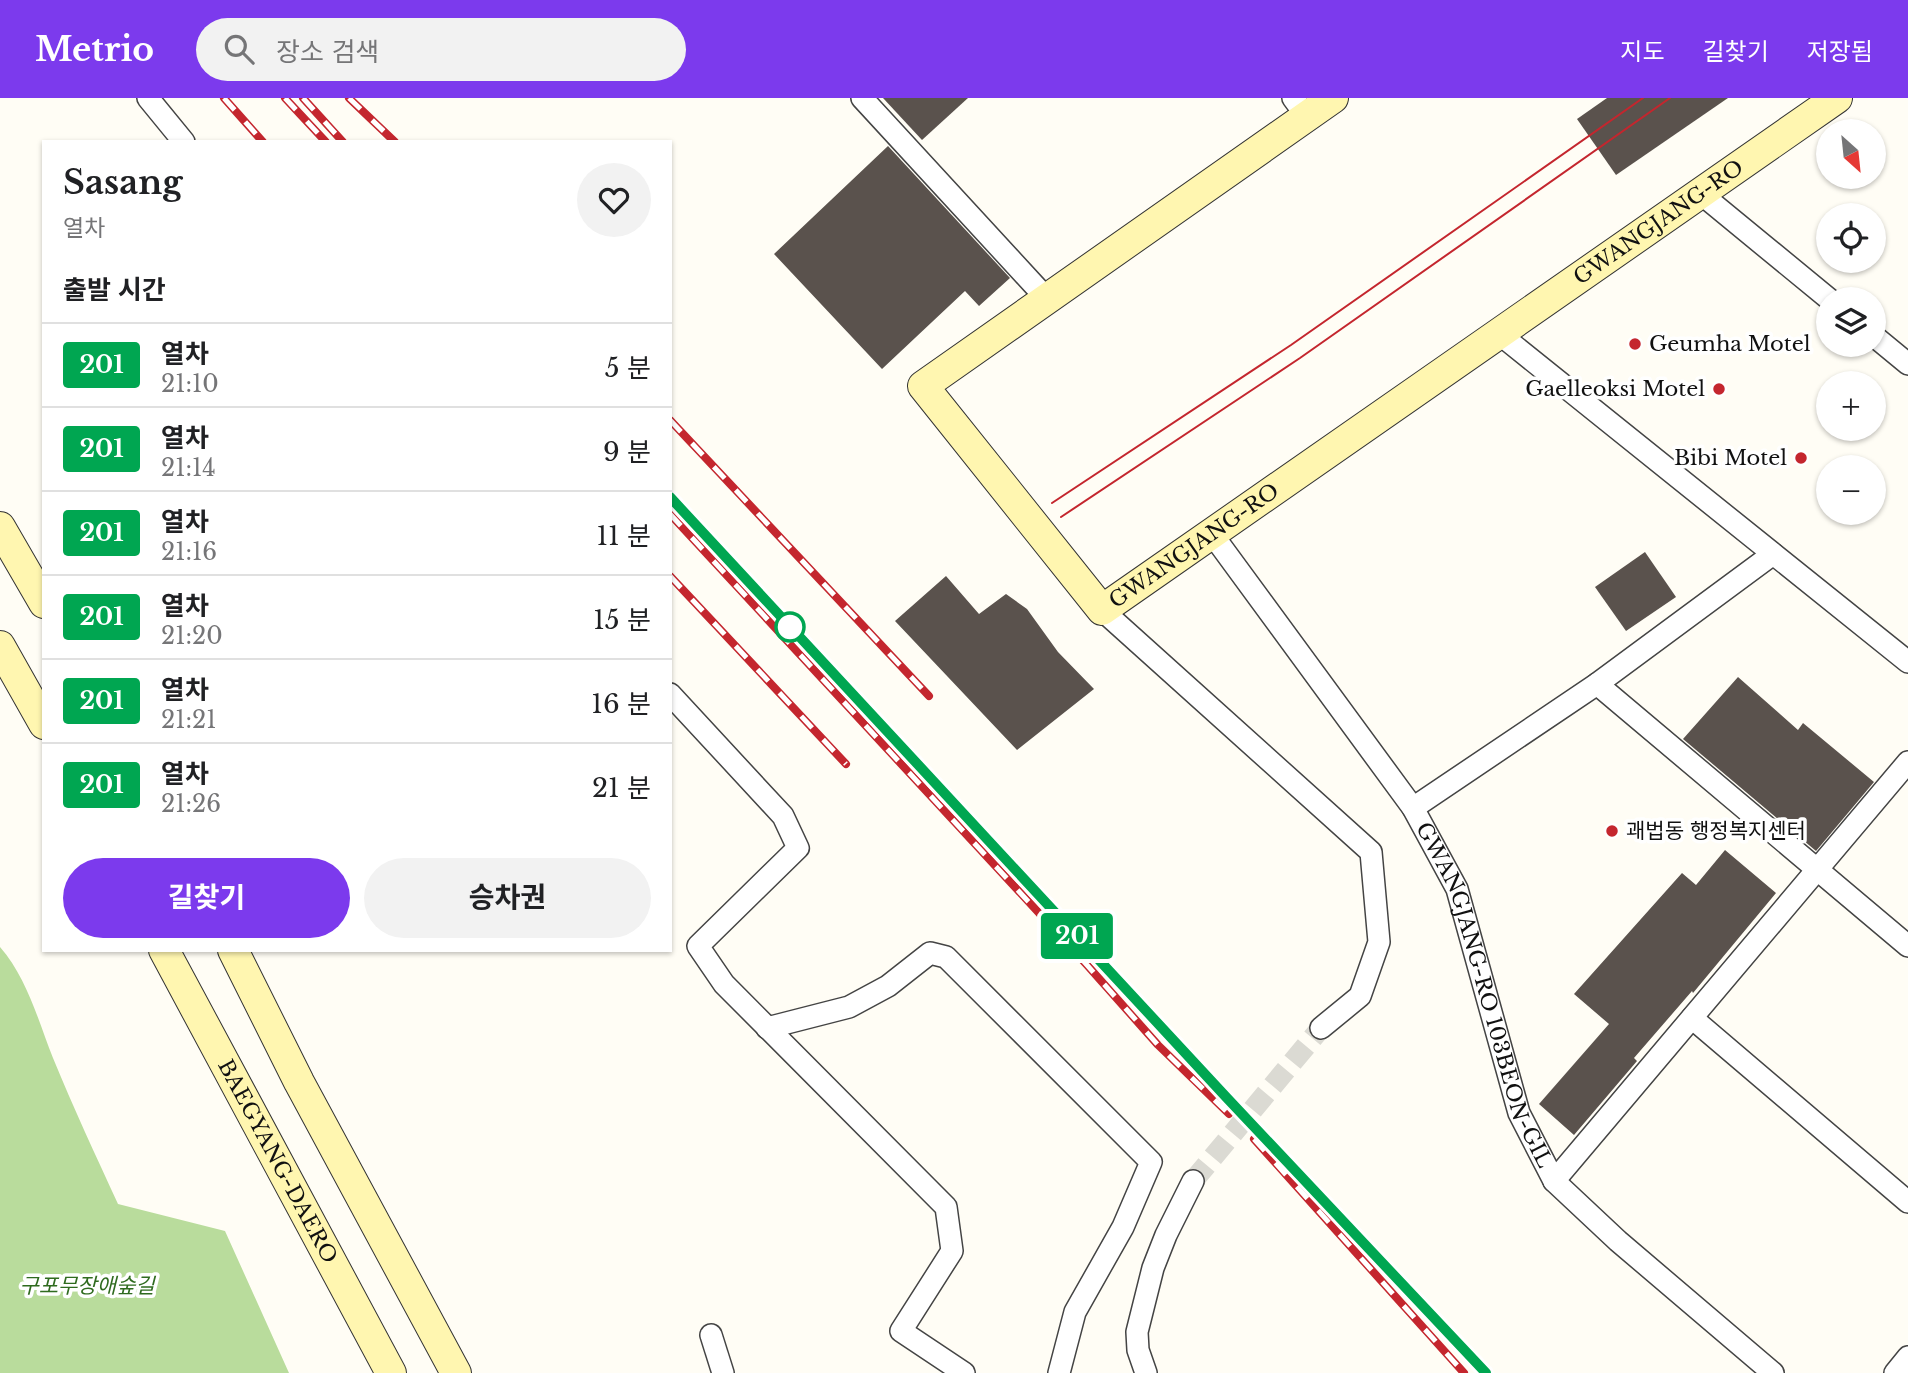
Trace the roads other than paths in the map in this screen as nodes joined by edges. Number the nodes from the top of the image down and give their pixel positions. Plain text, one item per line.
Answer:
1 (148, 98) edge
2 (862, 98) edge
3 (1333, 98) edge
4 (1837, 98) edge
5 (1300, 107) edge
6 (182, 140) edge
7 (1700, 193) junction
8 (1816, 288) edge
9 (1047, 299) junction
10 (1497, 332) junction
11 (1886, 346) edge
12 (1908, 364) edge
13 (0, 527) edge
14 (1212, 534) junction
15 (1773, 554) junction
16 (42, 600) edge
17 (1102, 610) junction
18 (0, 646) edge
19 (1908, 662) edge
20 (1597, 684) junction
21 (672, 696) edge
22 (42, 720) edge
23 (1908, 762) edge
24 (1413, 808) junction
25 (1817, 869) junction
26 (1908, 946) edge
27 (165, 952) edge
28 (234, 952) edge
29 (1692, 1018) junction
30 (767, 1028) junction
31 (1321, 1028) tunnel mouth
32 (1193, 1181) tunnel mouth
33 (1554, 1181) junction
34 (1908, 1202) edge
35 (711, 1335) dead end
36 (1908, 1357) edge
37 (391, 1373) edge
38 (456, 1373) edge
39 (723, 1373) edge
40 (964, 1373) edge
41 (1059, 1373) edge
42 (1146, 1373) edge
43 (1773, 1373) edge
44 (1895, 1373) edge

1 - 6 street
2 - 9 street
3 - 5 main road, GWANGJANG-RO
4 - 7 main road, GWANGJANG-RO
5 - 9 main road, GWANGJANG-RO
7 - 8 street
7 - 10 main road, GWANGJANG-RO
9 - 17 main road, GWANGJANG-RO
10 - 14 main road, GWANGJANG-RO
10 - 15 street
11 - 12 street
13 - 16 main road
14 - 17 main road, GWANGJANG-RO
14 - 24 street, GWANGJANG-RO 103BEON-GIL
15 - 19 street
15 - 20 street, GWANGJANG-RO 103BEON-GIL
17 - 31 street
18 - 22 main road
20 - 24 street, GWANGJANG-RO 103BEON-GIL
20 - 25 street
21 - 30 street
23 - 25 street
24 - 33 street, GWANGJANG-RO 103BEON-GIL
25 - 26 street
25 - 29 street
27 - 37 main road, BAEGYANG-DAERO
28 - 38 main road
29 - 33 street
29 - 34 street
30 - 40 street
30 - 41 street
32 - 42 street
33 - 43 street, GWANGJANG-RO 103BEON-GIL
35 - 39 street
36 - 44 street

